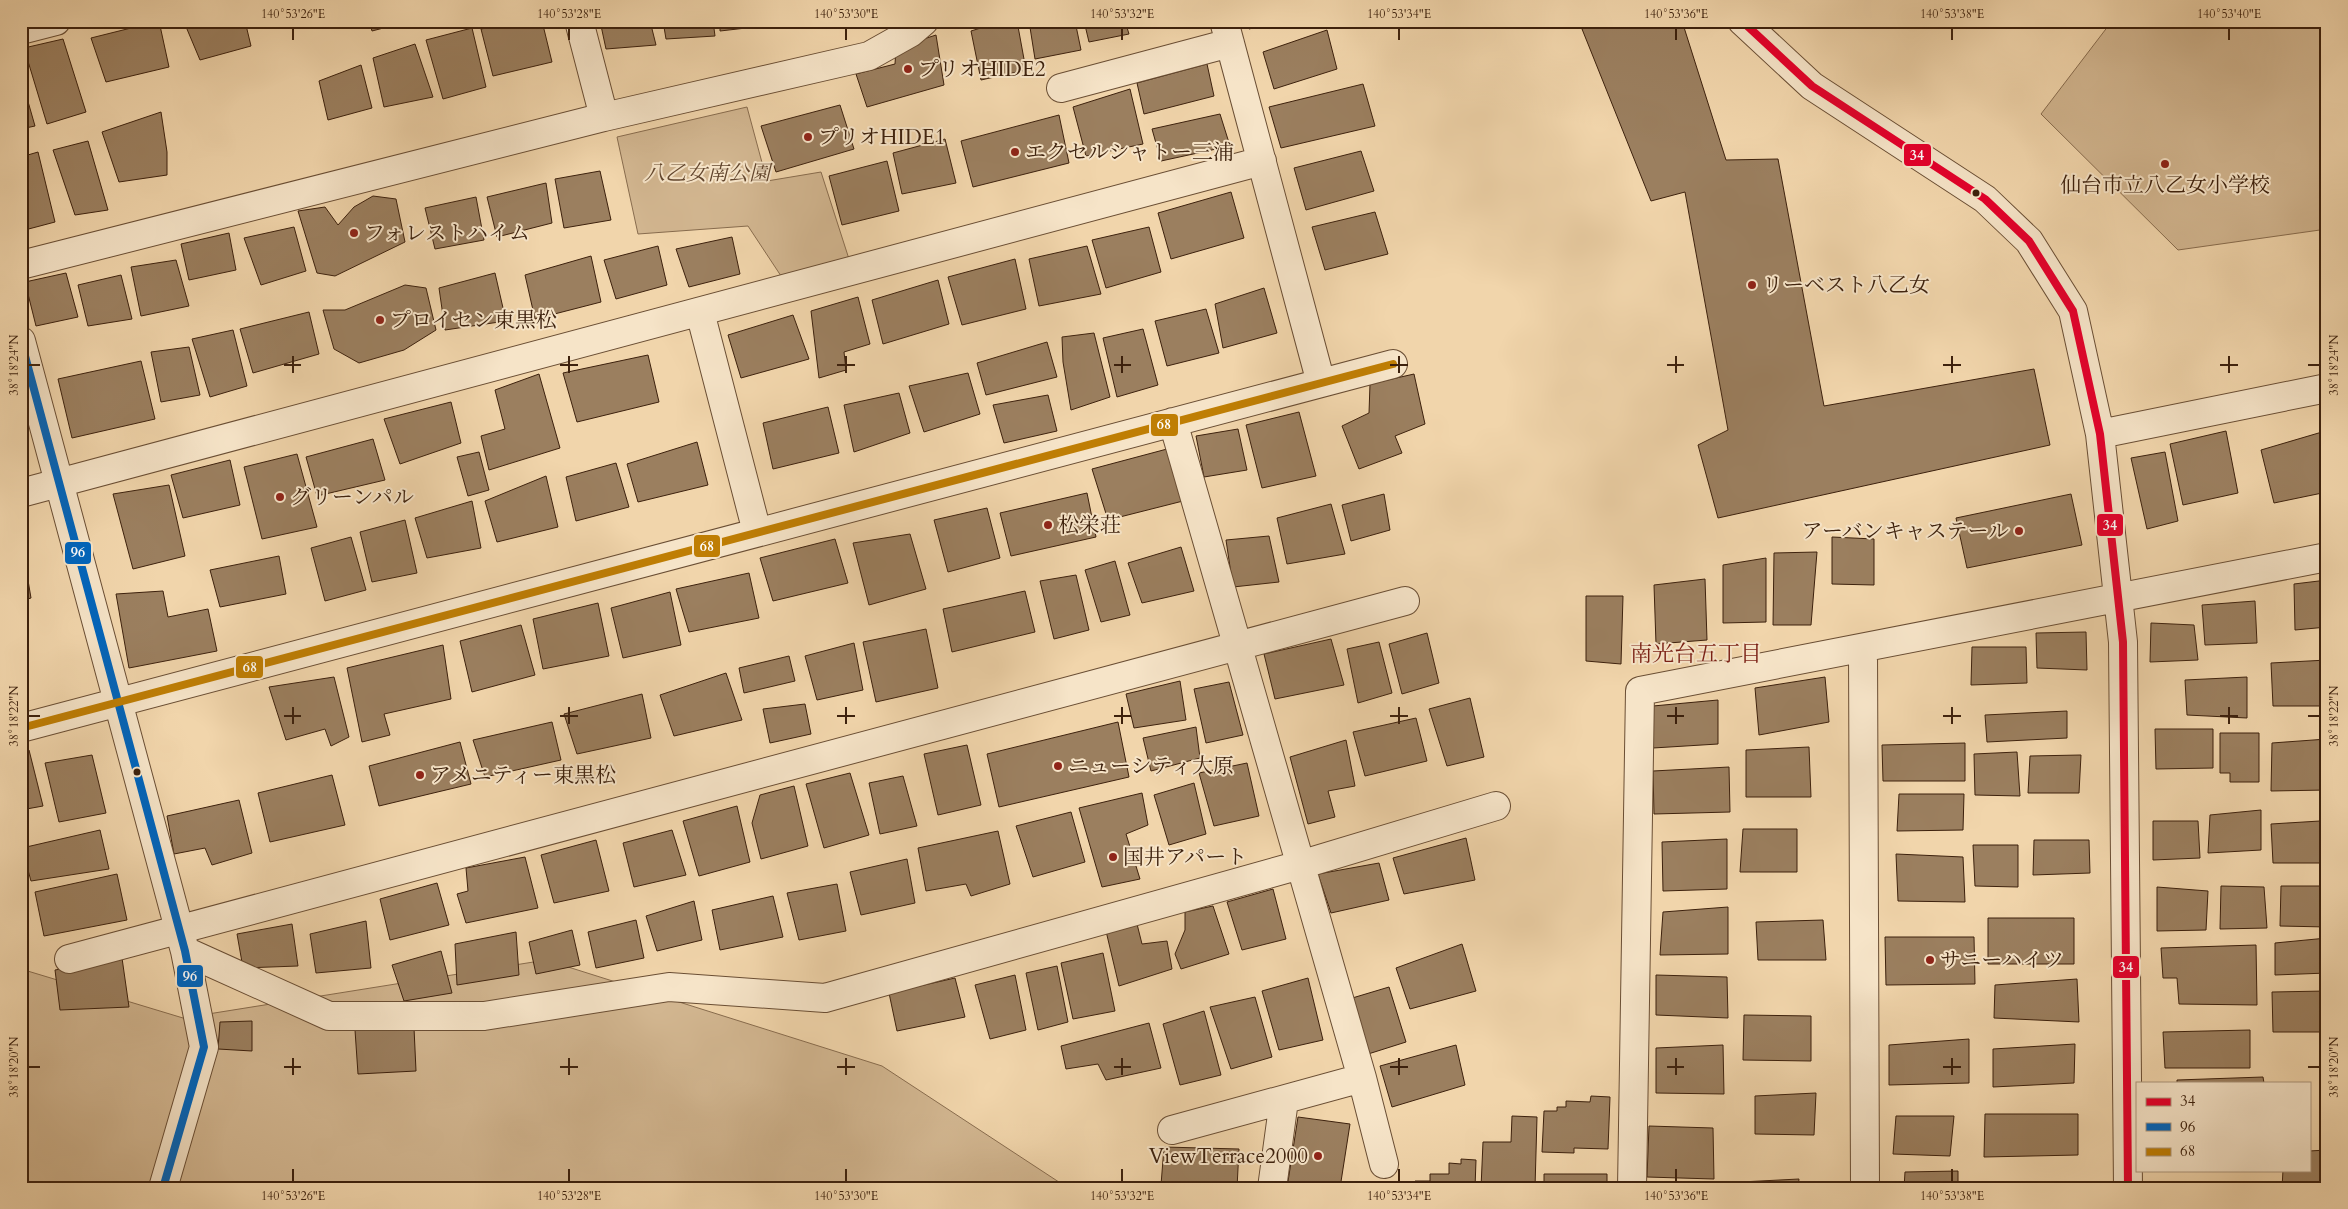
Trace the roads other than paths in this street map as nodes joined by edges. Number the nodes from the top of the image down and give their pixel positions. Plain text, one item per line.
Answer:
1 (56, 21) edge
2 (579, 21) edge
3 (924, 21) edge
4 (1742, 21) edge
5 (21, 30) edge
6 (1227, 32) edge
7 (1060, 88) dead end
8 (604, 117) junction
9 (1262, 161) junction
10 (21, 265) edge
11 (700, 312) junction
12 (21, 341) edge
13 (1393, 364) dead end
14 (1321, 383) junction
15 (2327, 388) edge
16 (1173, 422) junction
17 (2100, 434) junction
18 (59, 483) junction
19 (21, 493) edge
20 (757, 532) junction
21 (2327, 558) edge
22 (2119, 598) junction
23 (1404, 601) dead end
24 (1238, 646) junction
25 (1863, 649) junction
26 (118, 702) junction
27 (21, 728) edge
28 (1496, 806) dead end
29 (1300, 865) junction
30 (182, 940) junction
31 (69, 959) dead end
32 (1362, 1078) junction
33 (1284, 1100) junction
34 (1172, 1130) dead end
35 (1384, 1164) dead end
36 (162, 1188) edge
37 (1272, 1188) edge
38 (1632, 1188) edge
39 (1865, 1188) edge
40 (2128, 1188) edge

1 - 5 street
2 - 8 street
3 - 8 street
4 - 17 street
6 - 7 street
6 - 9 street
8 - 10 street
9 - 11 street
9 - 14 street
11 - 18 street
11 - 20 street
12 - 18 street
13 - 14 street
14 - 16 street
15 - 17 street
16 - 20 street
16 - 24 street
17 - 22 street
18 - 19 street
18 - 26 street
20 - 26 street
21 - 22 street
22 - 25 street
22 - 40 street
23 - 24 street
24 - 29 street
24 - 30 street
25 - 38 street
25 - 39 street
26 - 27 street
26 - 30 street
28 - 29 street
29 - 30 street
29 - 32 street
30 - 31 street
30 - 36 street
32 - 33 street
32 - 35 street
33 - 34 street
33 - 37 street

